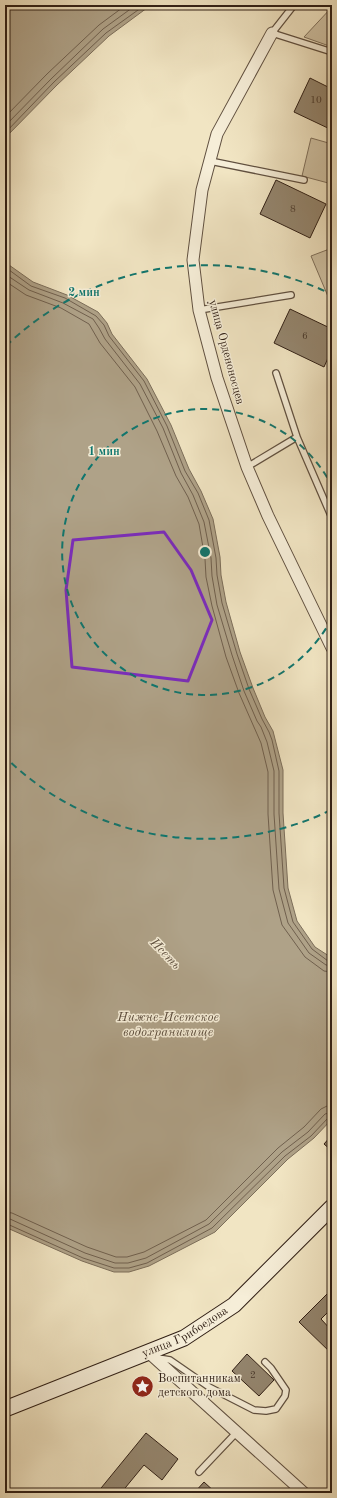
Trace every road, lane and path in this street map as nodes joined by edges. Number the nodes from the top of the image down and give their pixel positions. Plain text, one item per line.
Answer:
1 (294, 5) edge
2 (272, 33) junction
3 (332, 52) edge
4 (210, 161) junction
5 (304, 180) dead end
6 (291, 295) dead end
7 (199, 310) junction
8 (276, 373) dead end
9 (297, 437) junction
10 (247, 467) junction
11 (332, 518) edge
12 (332, 648) edge
13 (332, 1207) edge
14 (151, 1355) junction
15 (265, 1362) dead end
16 (5, 1409) edge
17 (236, 1433) junction
18 (199, 1472) dead end
19 (304, 1493) edge

1 - 2 lane
2 - 3 lane
2 - 4 street, улица Орденоносцев
4 - 5 lane
4 - 7 street, улица Орденоносцев
6 - 7 lane
7 - 10 street, улица Орденоносцев
8 - 9 lane
9 - 10 lane
9 - 11 lane
10 - 12 street, улица Орденоносцев
13 - 14 main road, улица Грибоедова
14 - 15 lane
14 - 16 main road, улица Грибоедова
14 - 17 street
17 - 18 lane
17 - 19 street

